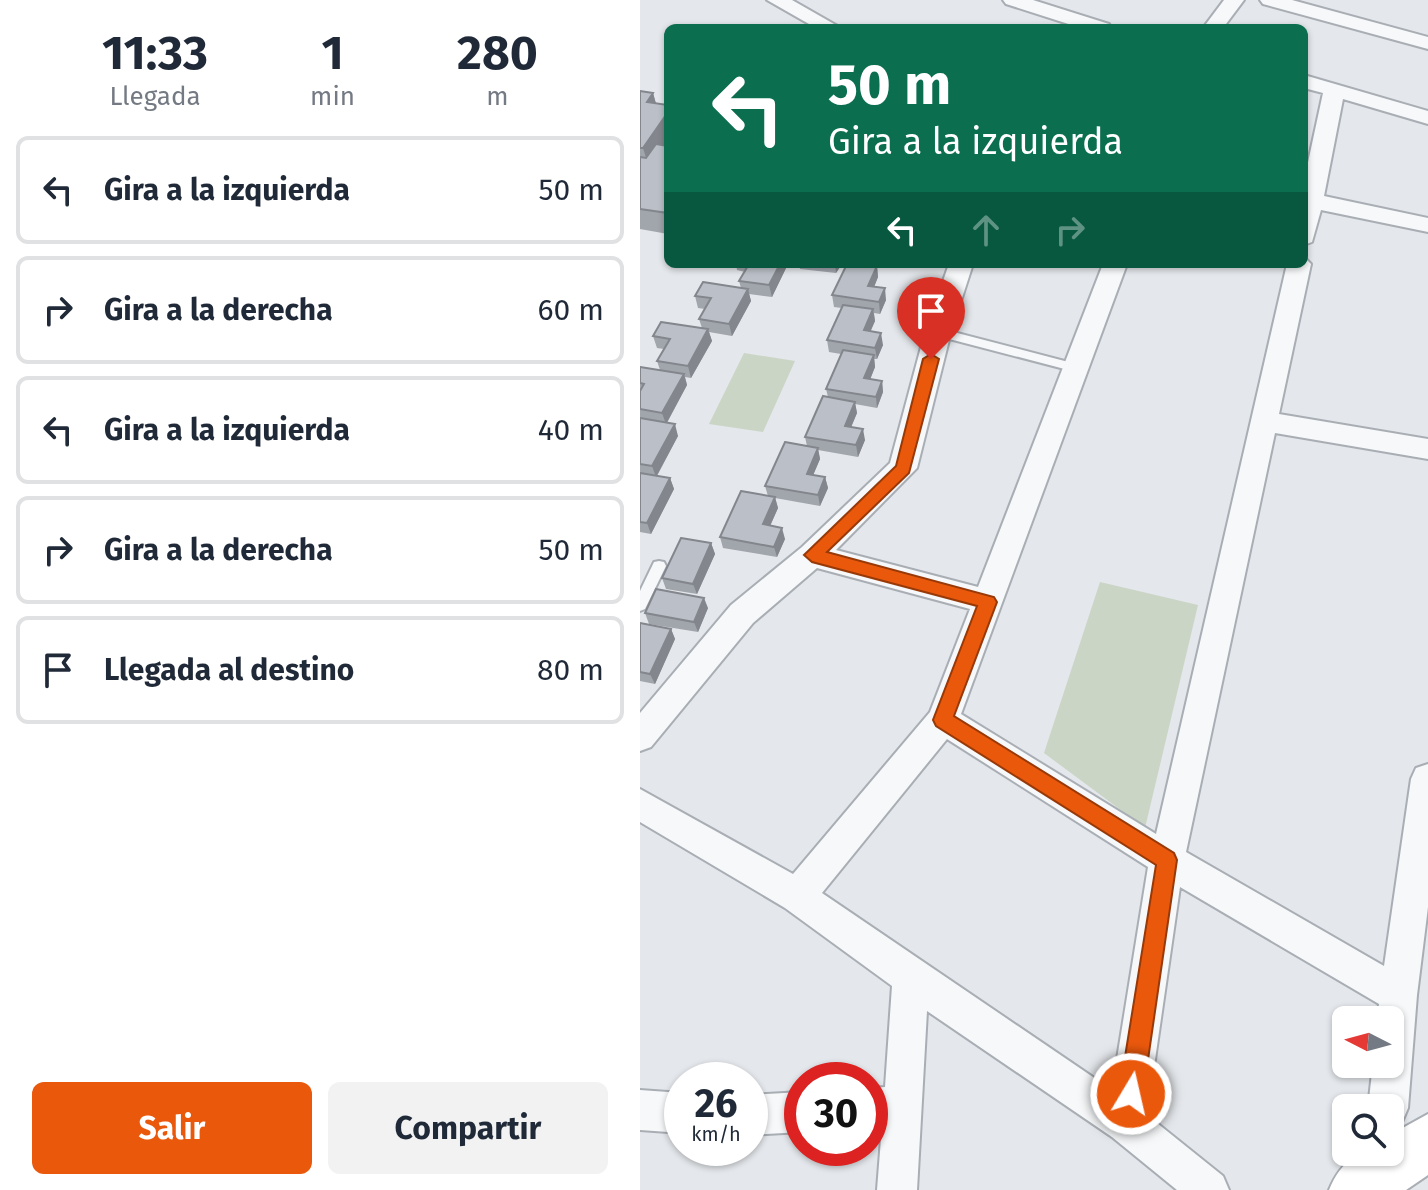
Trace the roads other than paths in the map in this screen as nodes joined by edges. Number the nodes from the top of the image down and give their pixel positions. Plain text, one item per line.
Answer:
1 (777, 0) edge
2 (1013, 0) edge
3 (1234, 0) edge
4 (1270, 0) edge
5 (823, 24) edge
6 (1067, 24) edge
7 (1216, 24) edge
8 (1428, 43) edge
9 (1308, 82) edge
10 (1334, 89) junction
11 (1428, 118) edge
12 (1311, 201) junction
13 (1308, 216) edge
14 (1428, 225) edge
15 (960, 268) edge
16 (1114, 268) edge
17 (1298, 268) edge
18 (938, 332) junction
19 (1076, 368) junction
20 (1266, 422) junction
21 (1428, 449) edge
22 (812, 555) junction
23 (659, 566) dead end
24 (988, 602) junction
25 (640, 605) edge
26 (943, 720) junction
27 (640, 737) edge
28 (1428, 779) edge
29 (640, 804) edge
30 (1167, 860) junction
31 (797, 896) junction
32 (911, 978) junction
33 (1398, 995) junction
34 (1389, 1094) edge
35 (888, 1106) edge
36 (640, 1110) edge
37 (664, 1112) edge
38 (1126, 1123) junction
39 (1428, 1142) edge
40 (1374, 1172) edge
41 (897, 1190) edge
42 (1209, 1190) edge

1 - 5 street
2 - 6 street
3 - 7 street
4 - 8 street
9 - 10 street
10 - 11 street
10 - 12 street
12 - 13 street
12 - 14 street
15 - 18 street
16 - 19 street
17 - 20 street
18 - 19 lane
18 - 22 street
19 - 24 street
20 - 21 street
20 - 30 street
22 - 24 street
22 - 27 street
23 - 25 lane
24 - 26 street
26 - 30 street
26 - 31 street
28 - 33 street
29 - 31 street
30 - 33 street
30 - 38 street
31 - 32 street
32 - 35 street
32 - 38 street
33 - 34 street
35 - 41 street
36 - 37 street
38 - 42 street
39 - 40 main road

